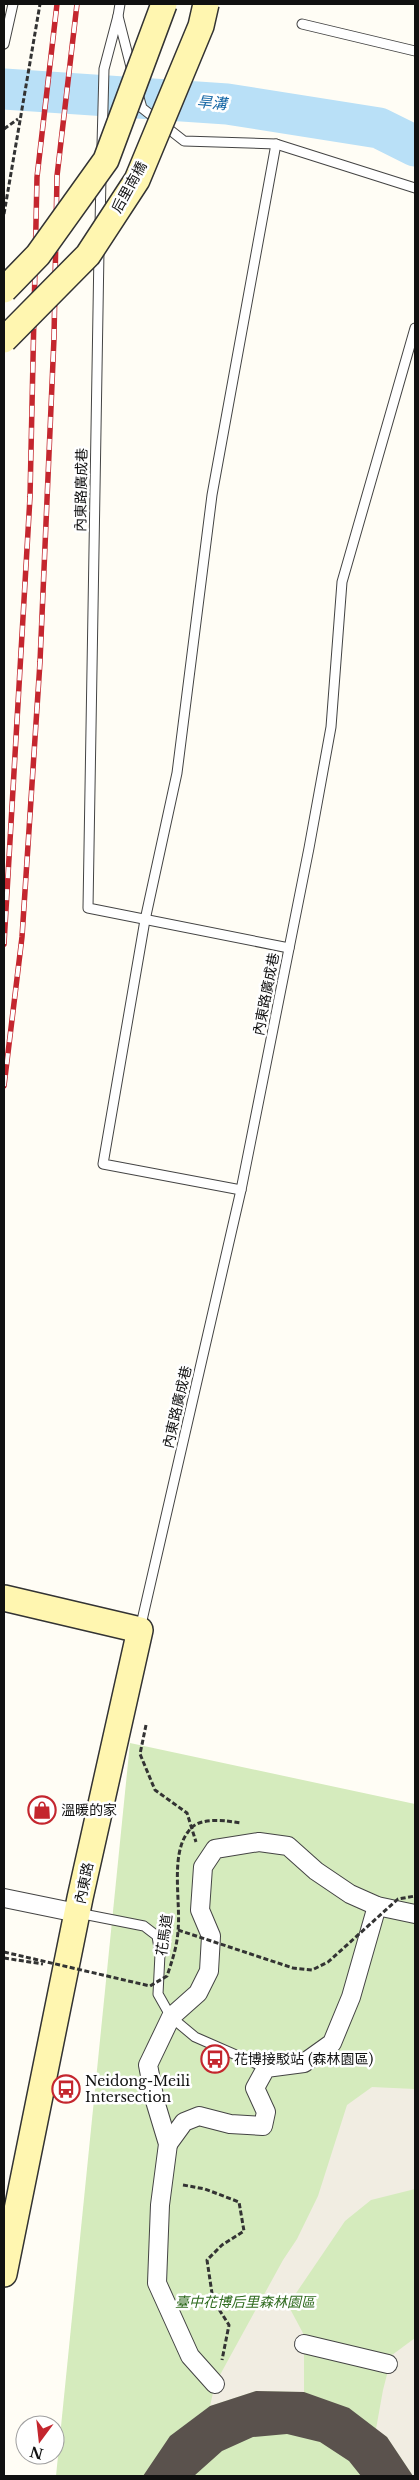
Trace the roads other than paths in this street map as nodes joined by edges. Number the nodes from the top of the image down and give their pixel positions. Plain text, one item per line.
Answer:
1 (13, 4) edge
2 (120, 4) edge
3 (160, 4) edge
4 (206, 4) edge
5 (154, 10) edge
6 (118, 16) junction
7 (302, 24) dead end
8 (136, 43) dead end
9 (4, 44) edge
10 (415, 51) edge
11 (129, 59) junction
12 (276, 144) junction
13 (415, 188) edge
14 (4, 290) edge
15 (415, 328) edge
16 (4, 340) edge
17 (145, 920) junction
18 (289, 948) junction
19 (240, 1190) junction
20 (4, 1598) edge
21 (140, 1630) junction
22 (4, 1898) edge
23 (376, 1906) junction
24 (78, 1913) junction
25 (415, 1914) edge
26 (171, 2017) junction
27 (266, 2068) junction
28 (168, 2144) junction
29 (4, 2274) edge
30 (304, 2344) dead end
31 (388, 2364) dead end
32 (215, 2384) road end

1 - 9 lane
2 - 6 lane
3 - 5 lane
4 - 16 street, 后里南橋, bridge
5 - 14 street, bridge
6 - 11 lane
6 - 17 lane, 內東路廣成巷
7 - 10 lane
8 - 11 lane
11 - 12 lane, bridge
12 - 13 lane
12 - 17 lane
15 - 18 lane
17 - 18 lane, 內東路廣成巷
17 - 19 lane
18 - 19 lane, 內東路廣成巷
19 - 21 lane, 內東路廣成巷
20 - 21 street
21 - 24 street, 內東路
22 - 24 street
23 - 25 street
23 - 26 street
23 - 27 street
24 - 26 lane
24 - 29 street, 內東路
26 - 27 lane
26 - 28 street
27 - 28 street
28 - 32 street
30 - 31 street

